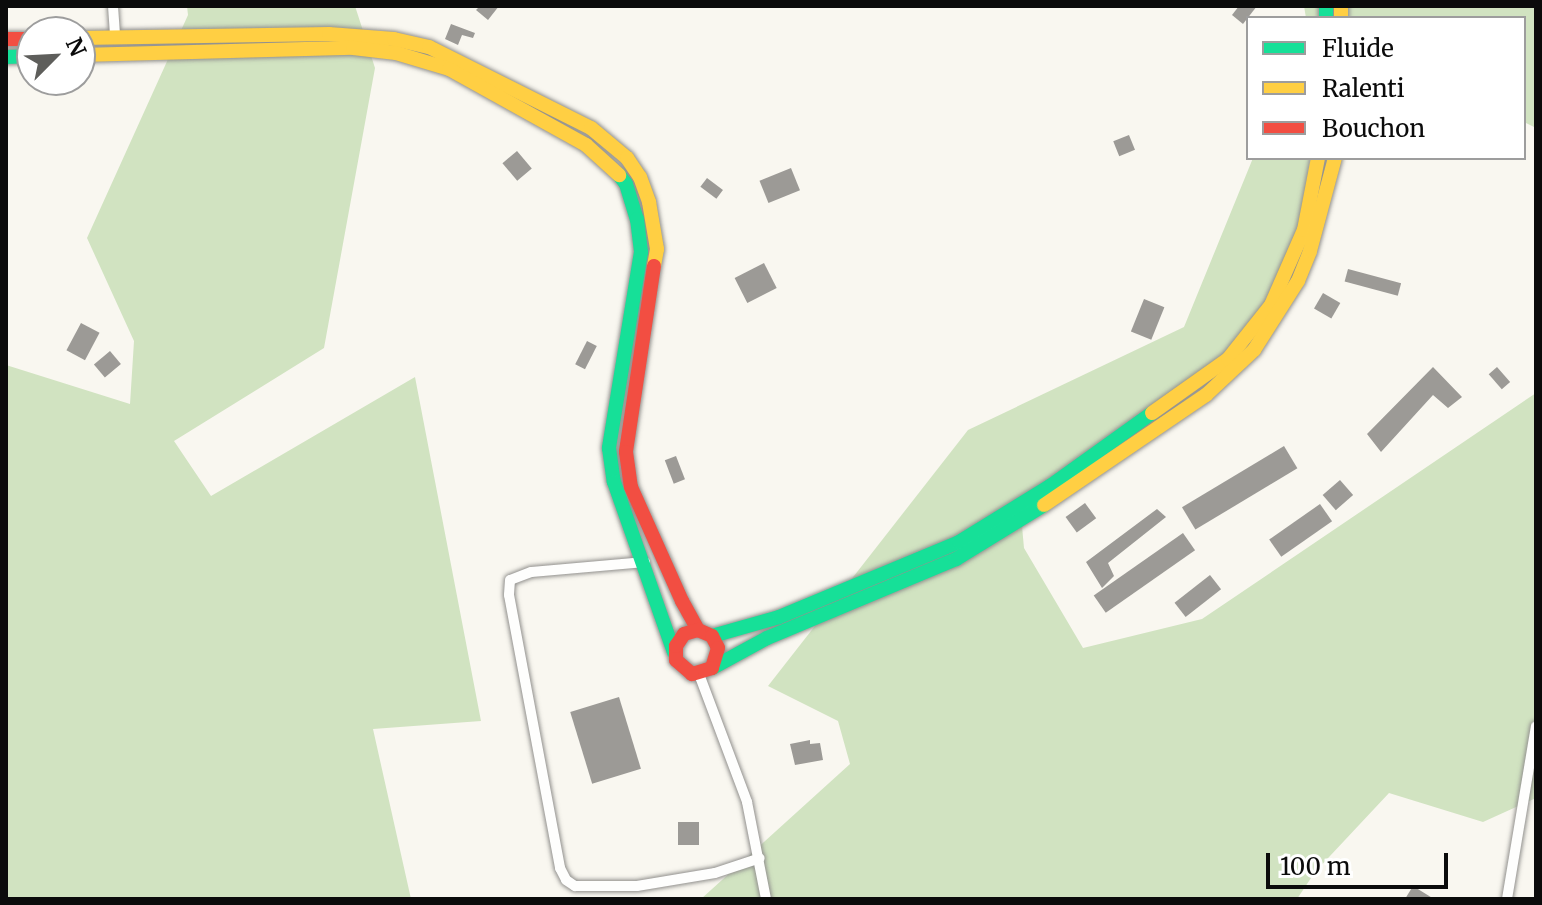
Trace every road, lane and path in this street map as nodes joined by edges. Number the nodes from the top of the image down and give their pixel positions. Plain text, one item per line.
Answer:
1 (113, 6) edge
2 (115, 37) junction
3 (96, 38) edge
4 (96, 55) edge
5 (1318, 160) edge
6 (1334, 160) edge
7 (645, 562) junction
8 (705, 633) junction
9 (675, 653) junction
10 (705, 671) junction
11 (1536, 726) edge
12 (760, 858) junction
13 (766, 899) edge
14 (1507, 899) edge

1 - 2 street
2 - 3 street
2 - 8 street
4 - 7 street
5 - 8 street
6 - 10 street
7 - 9 street
7 - 12 street
8 - 9 street
8 - 10 street
9 - 10 street
10 - 12 street
11 - 14 street
12 - 13 street

